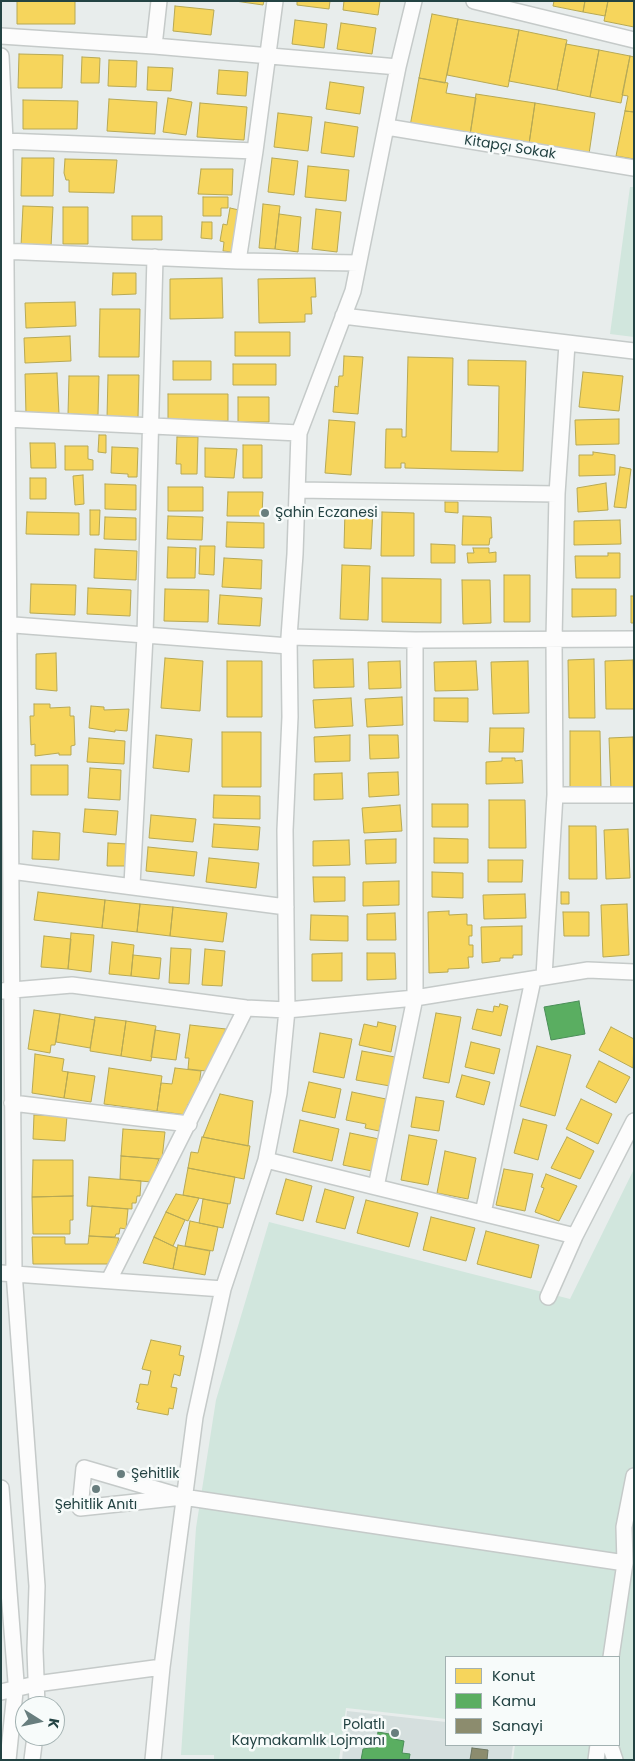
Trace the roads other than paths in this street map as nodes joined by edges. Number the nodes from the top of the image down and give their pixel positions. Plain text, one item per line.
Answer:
1 (159, 1) edge
2 (275, 1) edge
3 (414, 1) edge
4 (474, 1) edge
5 (1, 36) edge
6 (634, 40) edge
7 (154, 46) junction
8 (1, 56) edge
9 (267, 56) junction
10 (398, 67) junction
11 (386, 127) junction
12 (5, 140) junction
13 (256, 151) junction
14 (634, 168) edge
15 (3, 252) edge
16 (155, 257) junction
17 (238, 261) junction
18 (358, 263) junction
19 (343, 316) junction
20 (567, 344) junction
21 (634, 351) edge
22 (7, 419) junction
23 (150, 426) junction
24 (299, 433) junction
25 (297, 490) junction
26 (557, 494) junction
27 (5, 624) edge
28 (145, 636) junction
29 (554, 639) junction
30 (634, 639) edge
31 (415, 640) junction
32 (289, 641) junction
33 (556, 795) junction
34 (634, 795) edge
35 (11, 870) junction
36 (132, 886) junction
37 (286, 907) junction
38 (634, 972) edge
39 (538, 978) junction
40 (4, 993) edge
41 (415, 998) junction
42 (246, 1008) junction
43 (287, 1010) junction
44 (12, 1102) junction
45 (634, 1121) edge
46 (189, 1124) junction
47 (266, 1160) junction
48 (376, 1187) junction
49 (483, 1213) junction
50 (575, 1236) junction
51 (8, 1273) edge
52 (109, 1280) junction
53 (223, 1289) junction
54 (548, 1297) dead end
55 (634, 1476) edge
56 (1, 1488) edge
57 (183, 1497) junction
58 (625, 1563) junction
59 (611, 1656) edge
60 (162, 1667) junction
61 (36, 1684) junction
62 (8, 1691) edge
63 (37, 1696) edge
64 (33, 1746) edge
65 (598, 1746) edge
66 (610, 1746) edge
67 (8, 1760) edge
68 (32, 1760) edge
69 (153, 1760) edge
70 (596, 1760) edge
71 (616, 1760) edge

1 - 7 street
2 - 9 street
3 - 10 street
4 - 6 street
5 - 7 street
7 - 9 street
8 - 12 street
9 - 10 street
9 - 13 street
10 - 11 street
11 - 14 street, Kitapçı Sokak
11 - 18 street
12 - 13 street
12 - 15 street
13 - 17 street
15 - 16 street
15 - 22 street
16 - 17 street
16 - 23 street
17 - 18 street
18 - 19 street
19 - 20 street
19 - 24 street
20 - 21 street
20 - 26 street
22 - 23 street
22 - 27 street
23 - 24 street
23 - 28 street
24 - 25 street
25 - 26 street
25 - 32 street
26 - 29 street
27 - 28 street
27 - 35 street
28 - 32 street
28 - 36 street
29 - 30 street
29 - 31 street
29 - 33 street
31 - 32 street
31 - 41 street
32 - 37 street
33 - 34 street
33 - 39 street
35 - 36 street
35 - 40 street
36 - 37 street
37 - 43 street
38 - 39 street
39 - 41 street
39 - 49 street
40 - 42 street
40 - 44 street
41 - 43 street
41 - 48 street
42 - 43 street
42 - 46 street
43 - 47 street
44 - 46 street
44 - 51 street
45 - 50 street
46 - 52 street
47 - 48 street
47 - 53 street
48 - 49 street
49 - 50 street
50 - 54 street
51 - 52 street
51 - 61 street
52 - 53 street
53 - 57 street
55 - 58 street
56 - 62 street
57 - 57 street
57 - 58 street
57 - 60 street
58 - 59 street
60 - 61 street
60 - 69 street
61 - 62 street
61 - 63 street
62 - 67 street
64 - 68 street
65 - 70 street
66 - 71 street

